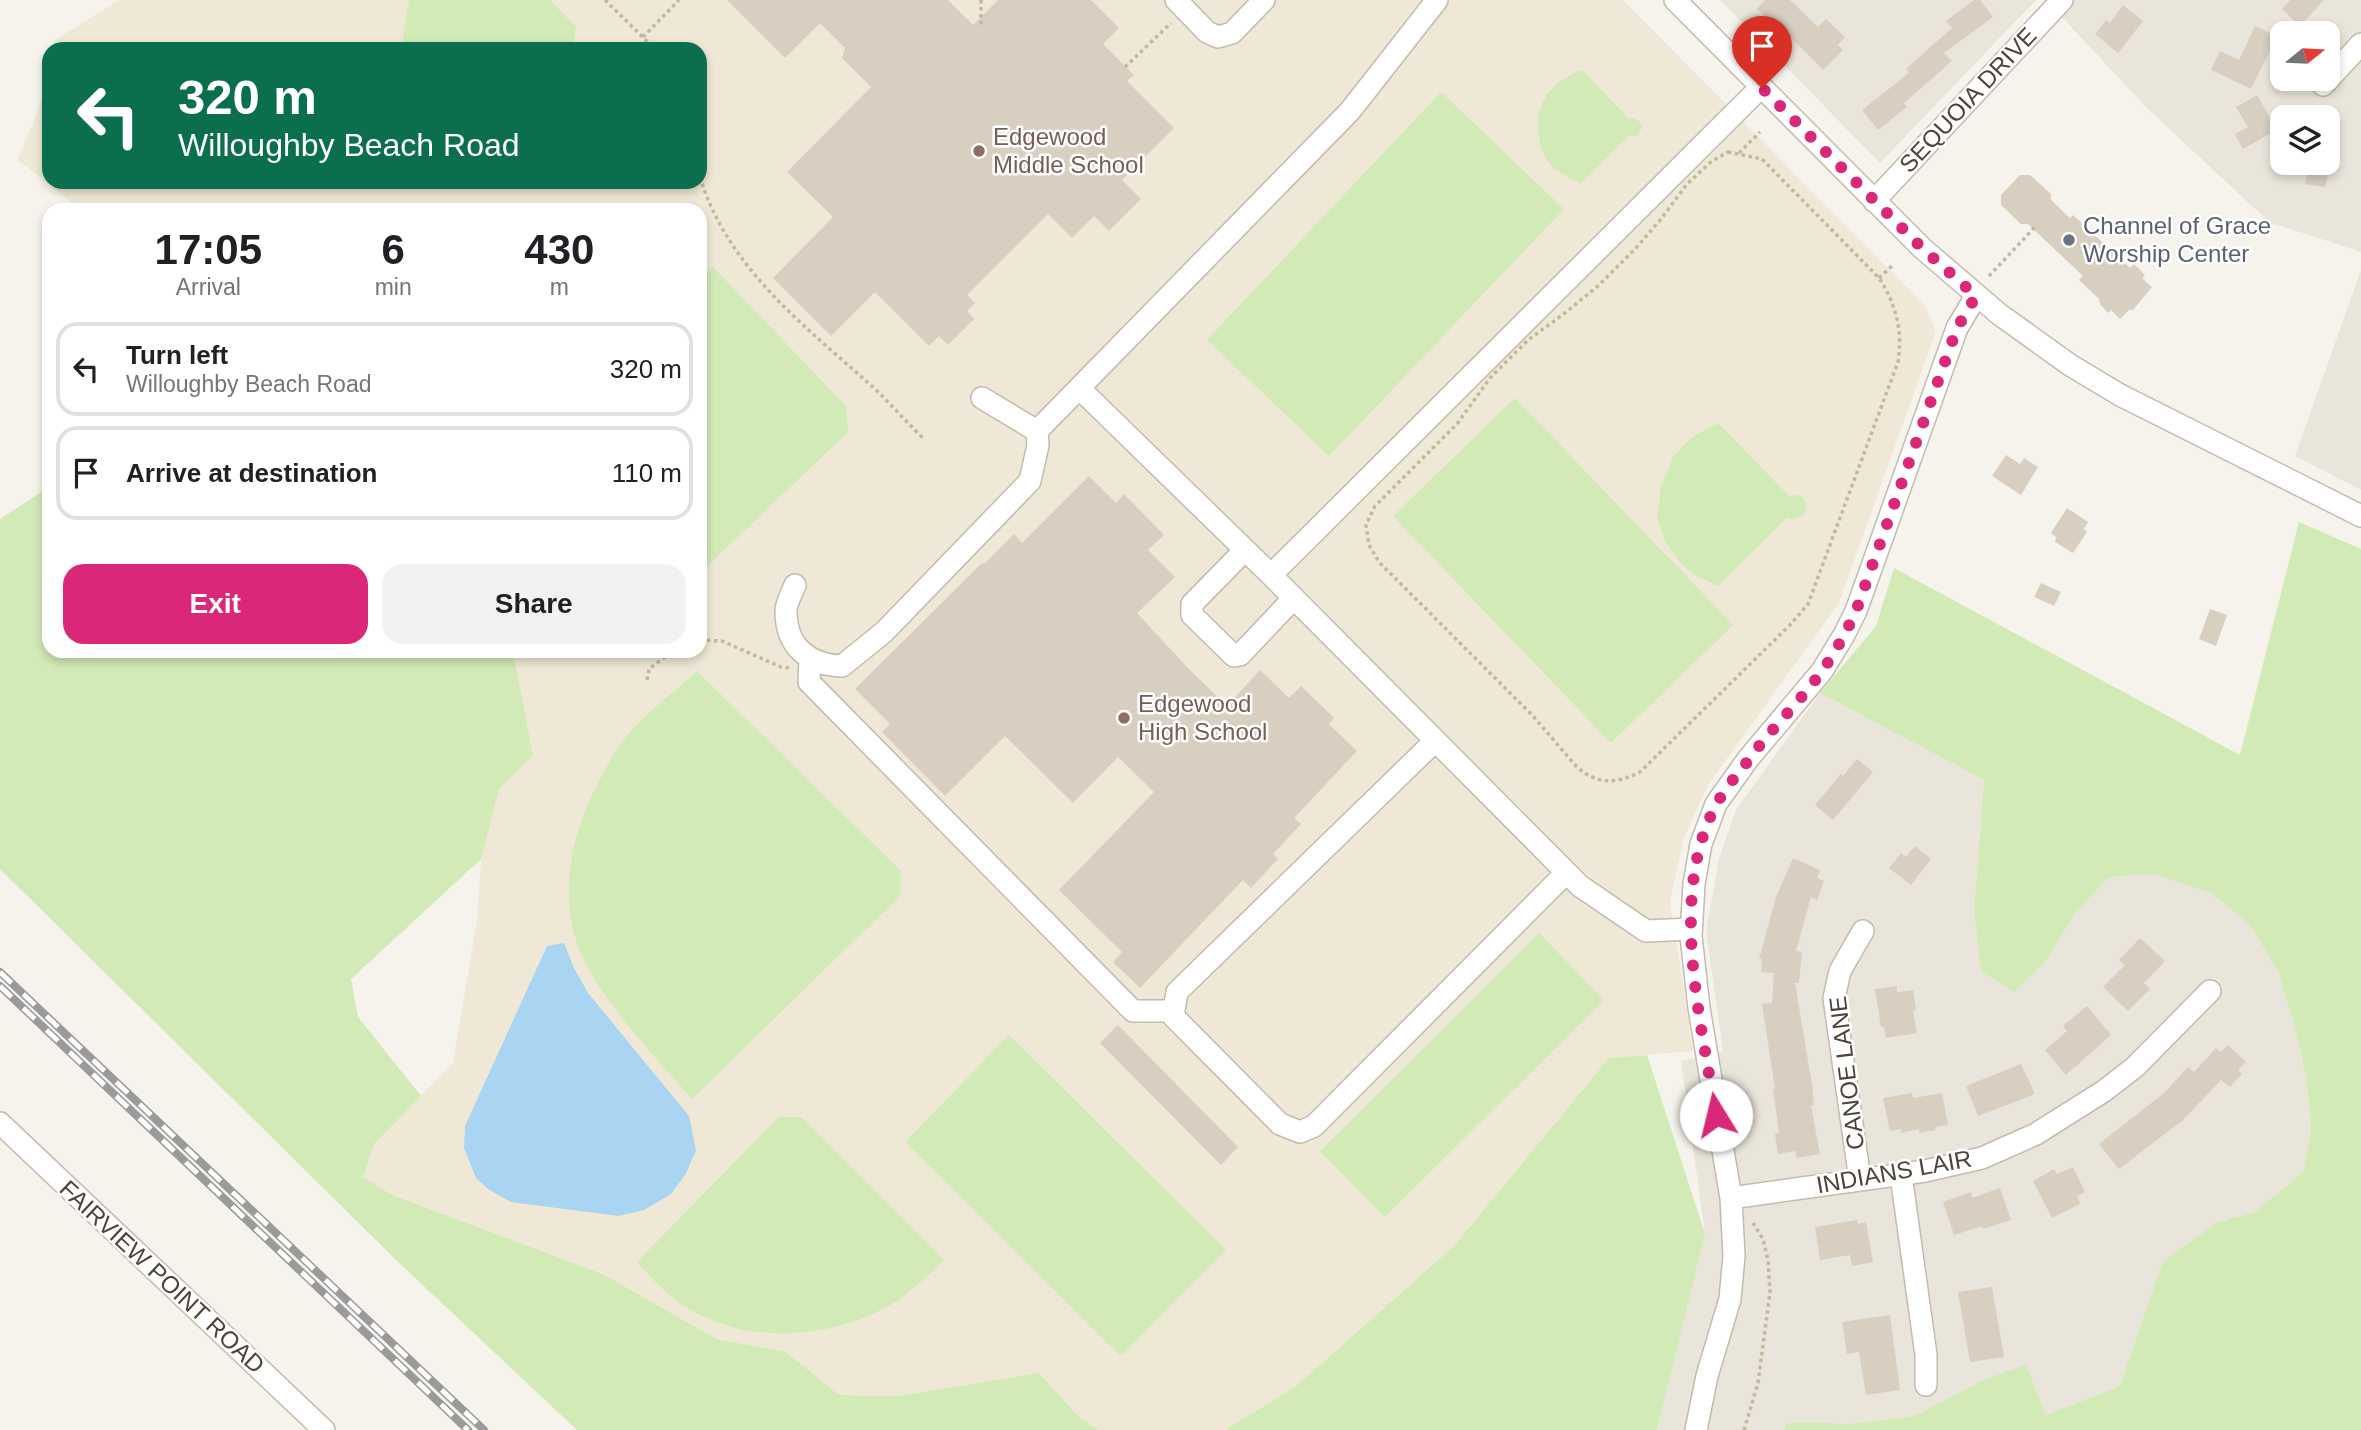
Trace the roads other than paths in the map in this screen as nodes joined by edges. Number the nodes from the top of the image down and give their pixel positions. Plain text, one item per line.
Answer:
1 (1264, 0) edge
2 (1437, 0) edge
3 (1675, 0) edge
4 (2062, 0) edge
5 (1181, 7) edge
6 (2361, 44) edge
7 (2340, 67) edge
8 (1762, 88) junction
9 (1874, 201) junction
10 (1976, 296) junction
11 (1079, 388) junction
12 (982, 398) dead end
13 (1037, 431) junction
14 (2361, 516) edge
15 (1245, 550) junction
16 (1270, 575) junction
17 (795, 585) dead end
18 (1293, 598) junction
19 (810, 664) junction
20 (1435, 741) junction
21 (1566, 873) junction
22 (1691, 929) junction
23 (1863, 931) dead end
24 (2210, 990) dead end
25 (1174, 1011) junction
26 (0, 1123) edge
27 (1901, 1175) junction
28 (1860, 1180) junction
29 (1731, 1198) junction
30 (1926, 1385) dead end
31 (324, 1430) edge
32 (1696, 1430) edge

1 - 5 street
2 - 11 street
3 - 8 street
4 - 9 street, SEQUOIA DRIVE
6 - 7 street
8 - 9 street
8 - 16 street
9 - 10 street
10 - 14 street
10 - 22 street
11 - 13 street
11 - 15 street
12 - 13 street
13 - 19 street
15 - 16 street
15 - 18 street
16 - 18 street
17 - 19 street
18 - 20 street
19 - 25 street
20 - 21 street
20 - 25 street
21 - 22 street
21 - 25 street
22 - 29 street
23 - 28 street, CANOE LANE
24 - 27 street, INDIANS LAIR
26 - 31 street, FAIRVIEW POINT ROAD
27 - 28 street, INDIANS LAIR
27 - 30 street
28 - 29 street, INDIANS LAIR
29 - 32 street

